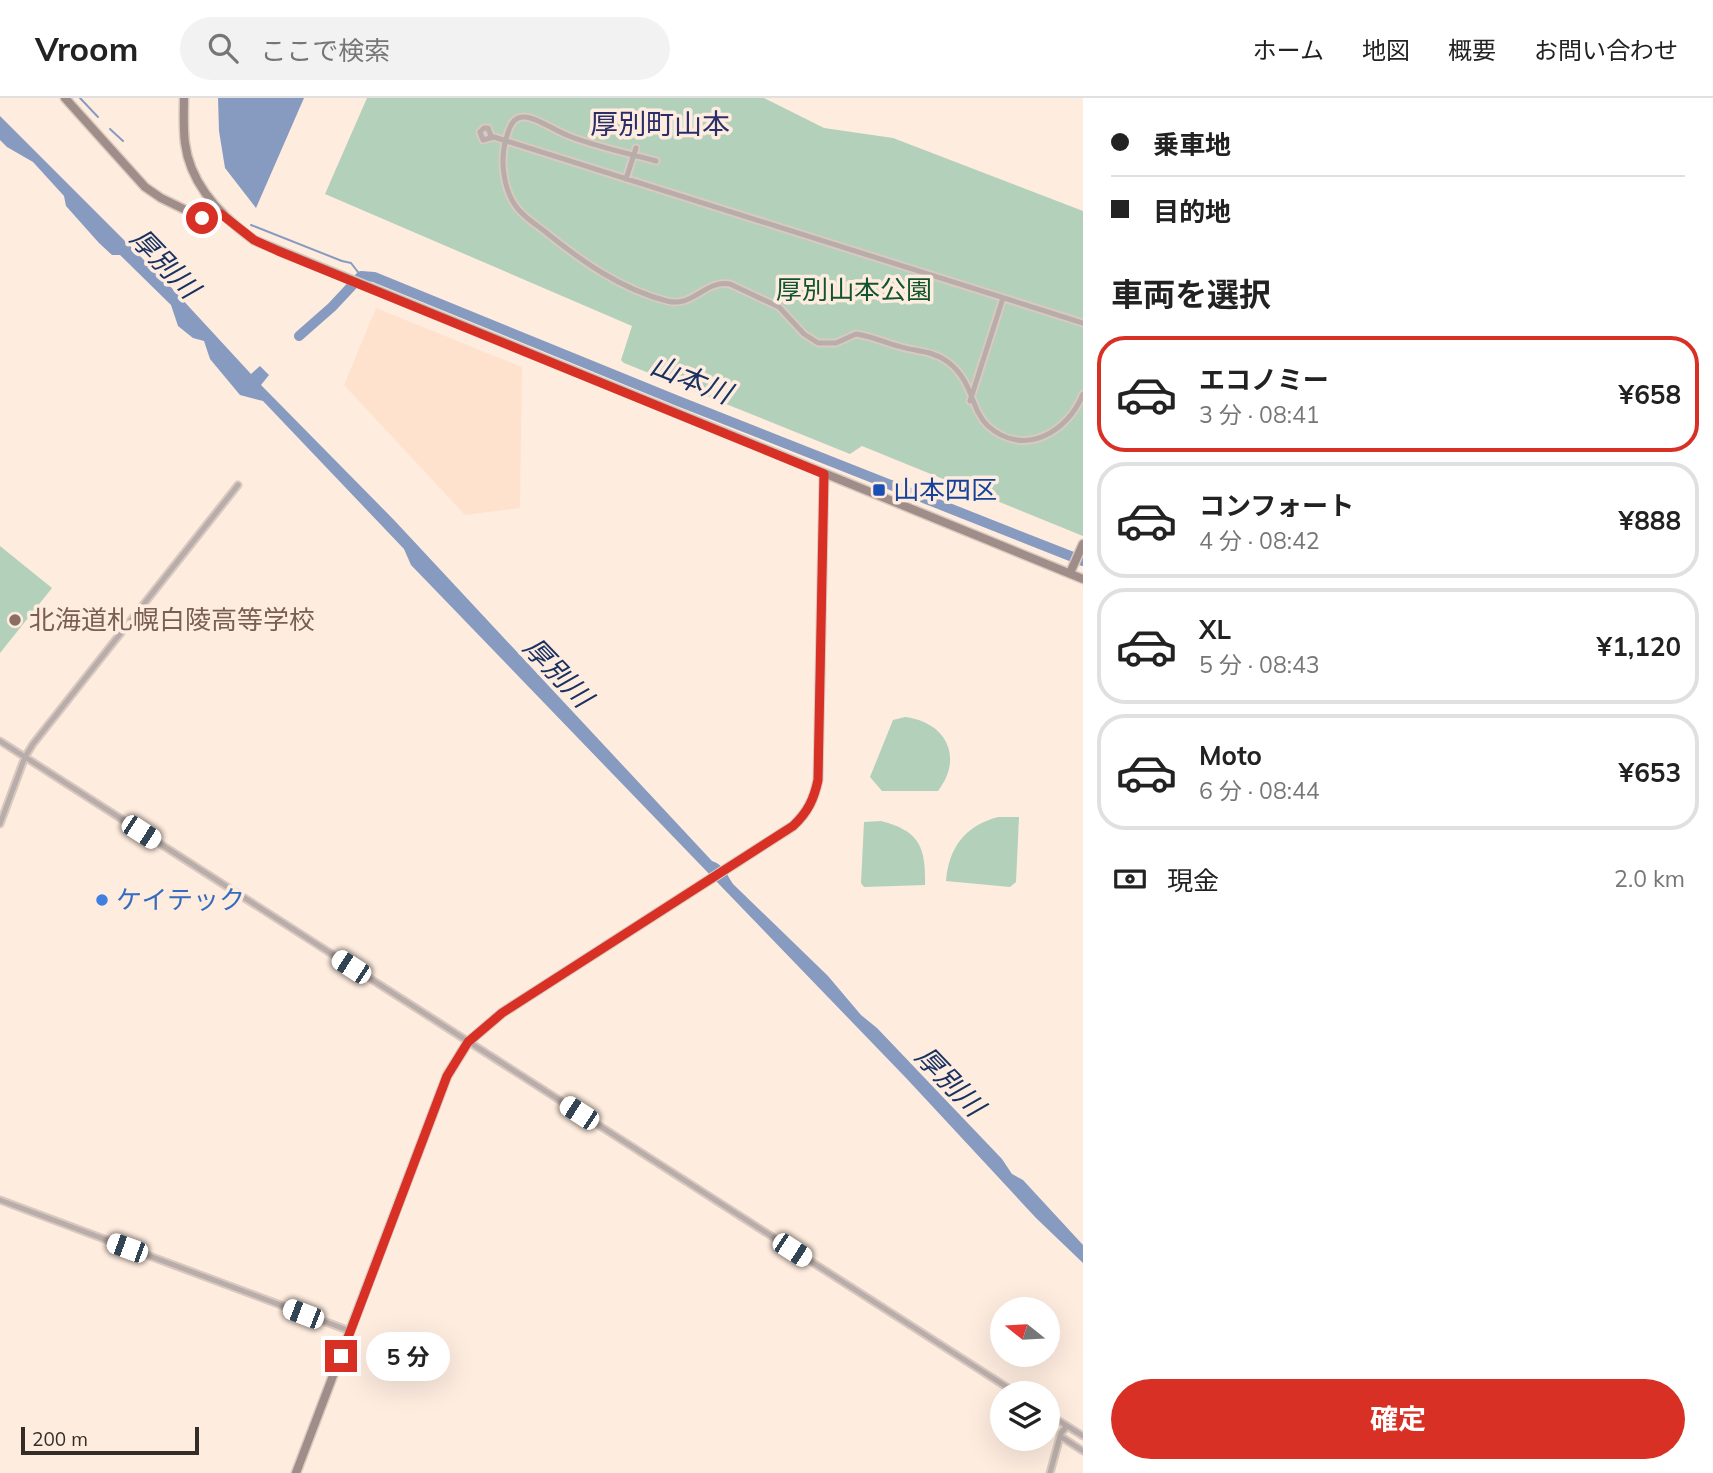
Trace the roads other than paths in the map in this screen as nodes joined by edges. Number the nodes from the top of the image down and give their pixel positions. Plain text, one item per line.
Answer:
1 (65, 98) edge
2 (184, 98) edge
3 (491, 136) dead end
4 (506, 140) junction
5 (635, 152) junction
6 (656, 161) dead end
7 (626, 178) junction
8 (221, 214) junction
9 (1003, 298) junction
10 (1083, 323) edge
11 (1083, 394) edge
12 (971, 398) junction
13 (824, 474) junction
14 (238, 485) dead end
15 (1082, 545) edge
16 (1070, 573) junction
17 (1083, 579) edge
18 (0, 741) edge
19 (25, 757) junction
20 (0, 824) edge
21 (468, 1042) junction
22 (0, 1200) edge
23 (350, 1331) junction
24 (997, 1381) edge
25 (1060, 1422) edge
26 (1067, 1426) junction
27 (1060, 1436) joint
28 (1083, 1436) edge
29 (1056, 1451) edge
30 (1083, 1451) edge
31 (296, 1473) edge
32 (1050, 1473) edge

1 - 8 street
2 - 8 street
3 - 4 street
4 - 5 street
4 - 7 street
4 - 12 street
5 - 6 street
5 - 7 street
7 - 9 street
8 - 13 street
9 - 10 street
9 - 12 street
11 - 12 street
13 - 16 street
13 - 21 street
14 - 19 street
15 - 16 street
16 - 17 street
18 - 19 street
19 - 20 street
19 - 21 street
21 - 23 street
21 - 24 street
22 - 23 street
23 - 31 street
25 - 26 street
26 - 27 street
26 - 28 street
27 - 30 street
29 - 32 street

